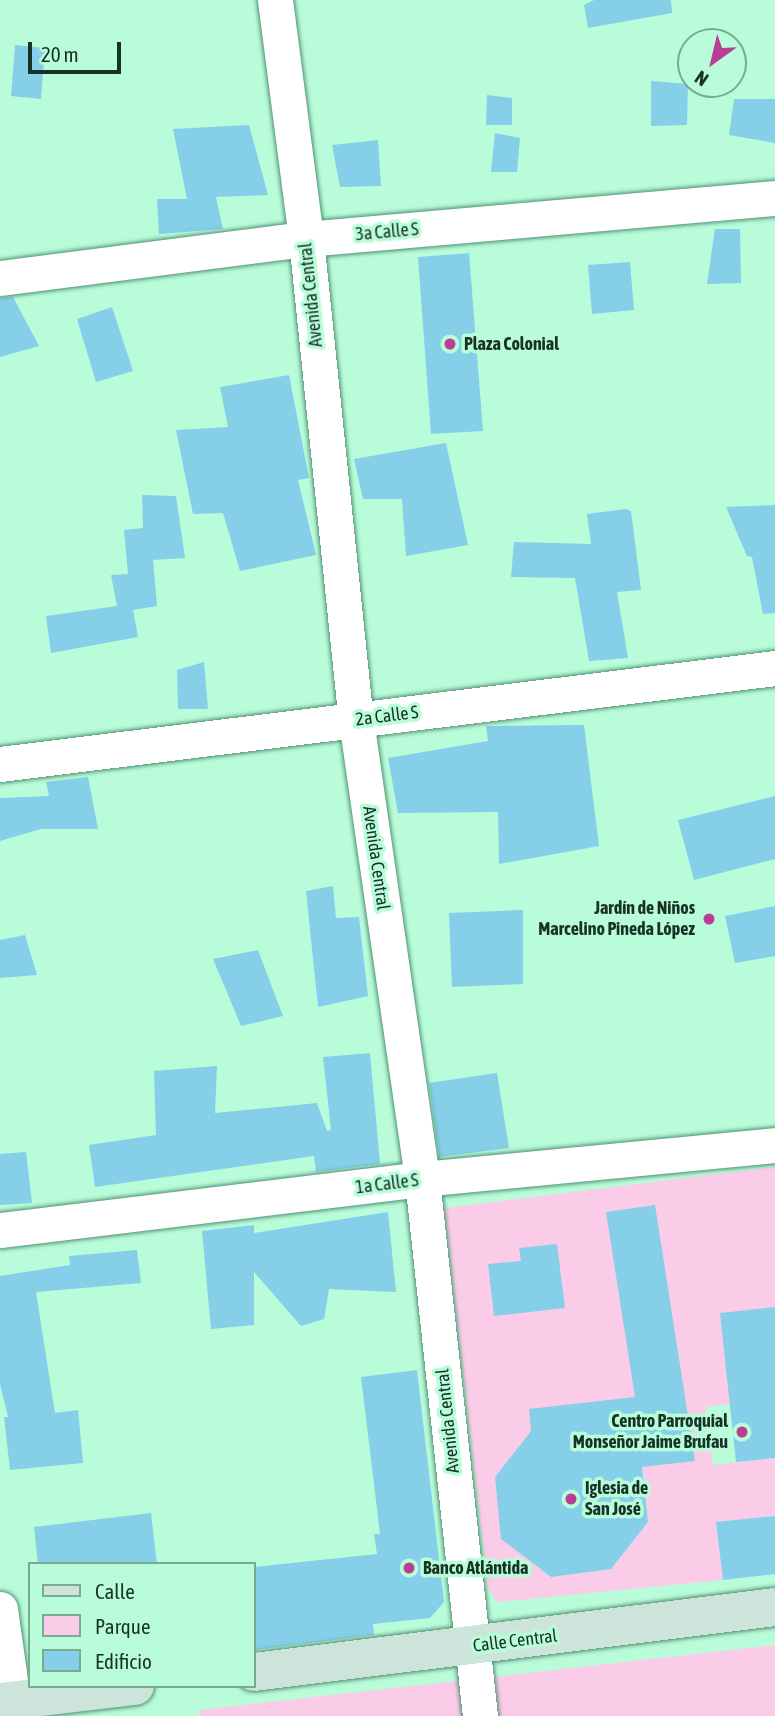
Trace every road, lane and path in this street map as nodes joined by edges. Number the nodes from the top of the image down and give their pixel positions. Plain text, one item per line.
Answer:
1 (275, 0) edge
2 (775, 198) edge
3 (306, 239) junction
4 (0, 278) edge
5 (775, 668) edge
6 (356, 720) junction
7 (0, 764) edge
8 (775, 1145) edge
9 (422, 1179) junction
10 (0, 1230) edge
11 (775, 1607) edge
12 (0, 1609) edge
13 (473, 1647) junction
14 (256, 1672) edge
15 (122, 1688) edge
16 (10, 1706) edge
17 (480, 1716) edge

1 - 3 street, Avenida Central
2 - 3 street, 3a Calle S
3 - 4 street, 3a Calle S
3 - 6 street, Avenida Central
5 - 6 street, 2a Calle S
6 - 7 street, 2a Calle S
6 - 9 street, Avenida Central
8 - 9 street, 1a Calle S
9 - 10 street, 1a Calle S
9 - 13 street, Avenida Central
11 - 13 street, Calle Central
12 - 16 street
13 - 14 street, Calle Central
13 - 17 street, Avenida Central
15 - 16 street

